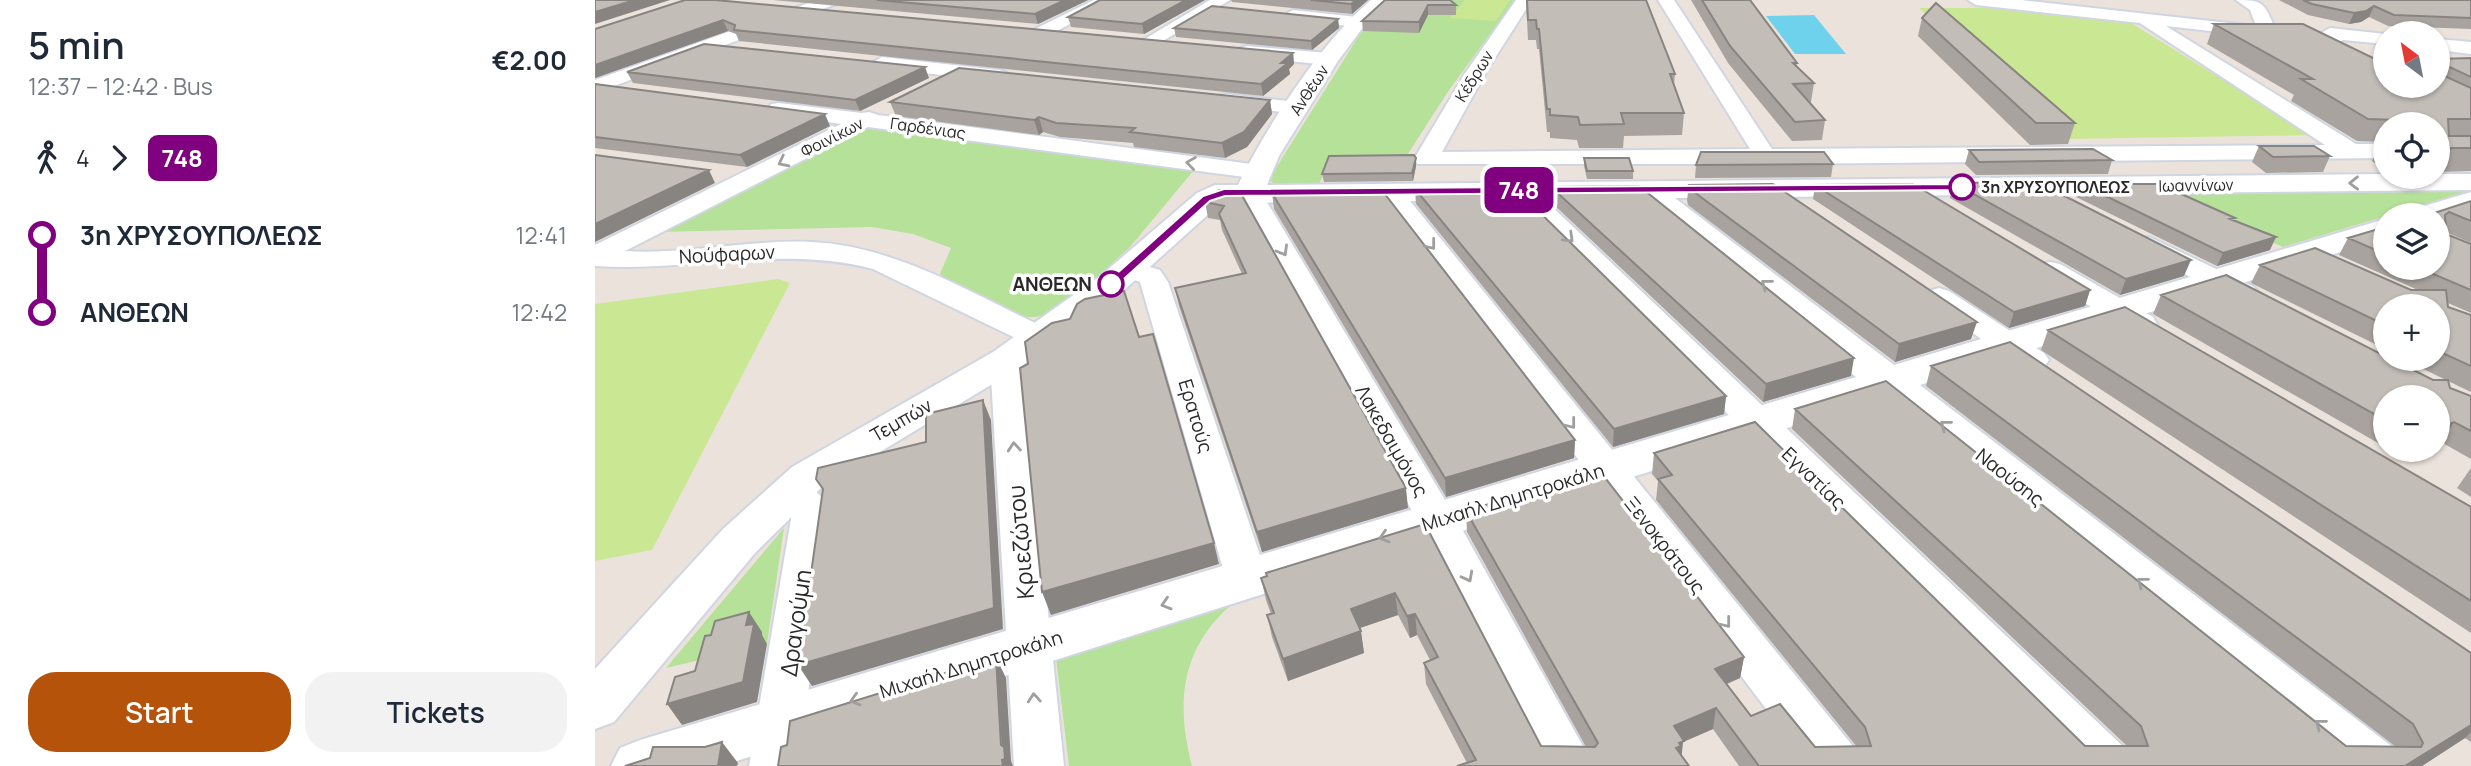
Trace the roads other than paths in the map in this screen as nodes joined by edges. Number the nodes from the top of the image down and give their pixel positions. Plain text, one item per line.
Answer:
1 (1107, 0) edge
2 (1383, 0) edge
3 (1524, 0) edge
4 (1666, 0) edge
5 (1967, 3) edge
6 (2244, 5) edge
7 (1223, 6) edge
8 (2046, 6) edge
9 (763, 7) edge
10 (839, 7) edge
11 (2204, 8) dead end
12 (804, 11) junction
13 (1278, 14) edge
14 (2147, 14) junction
15 (1357, 22) junction
16 (1002, 29) edge
17 (2267, 29) junction
18 (1041, 33) junction
19 (1081, 37) edge
20 (2373, 39) edge
21 (709, 46) junction
22 (1186, 46) edge
23 (2450, 46) edge
24 (2471, 48) edge
25 (749, 50) edge
26 (1225, 50) edge
27 (1328, 59) junction
28 (856, 61) edge
29 (963, 72) junction
30 (1017, 78) edge
31 (596, 87) edge
32 (927, 90) edge
33 (637, 92) edge
34 (1207, 98) edge
35 (902, 102) edge
36 (758, 107) edge
37 (1297, 108) junction
38 (866, 120) junction
39 (2351, 151) junction
40 (2373, 151) edge
41 (1886, 156) junction
42 (712, 173) dead end
43 (1771, 173) junction
44 (751, 178) junction
45 (1254, 182) junction
46 (2037, 187) junction
47 (1915, 188) junction
48 (1520, 190) junction
49 (1646, 190) junction
50 (1389, 191) junction
51 (2470, 197) edge
52 (2450, 205) edge
53 (2094, 216) edge
54 (1962, 218) edge
55 (1823, 220) edge
56 (2373, 234) edge
57 (2131, 235) edge
58 (2022, 253) edge
59 (595, 257) edge
60 (1129, 269) junction
61 (2217, 279) junction
62 (1916, 282) edge
63 (2266, 304) edge
64 (2118, 310) junction
65 (2165, 337) edge
66 (2009, 344) junction
67 (1022, 349) junction
68 (2055, 375) edge
69 (1888, 381) junction
70 (1756, 422) junction
71 (1605, 468) junction
72 (790, 491) junction
73 (1437, 520) junction
74 (1247, 579) junction
75 (1030, 646) junction
76 (595, 706) edge
77 (781, 722) junction
78 (640, 766) edge
79 (775, 766) edge
80 (1039, 766) edge
81 (1570, 766) edge
82 (1838, 766) edge
83 (2109, 766) edge
84 (2374, 766) edge

1 - 18 street
2 - 15 street, Ανθέων
3 - 43 street, Κέδρων
4 - 43 street
5 - 8 street
6 - 17 street
7 - 22 street
8 - 14 street
9 - 12 street
10 - 12 street
11 - 14 street
12 - 21 street
13 - 15 street
14 - 17 street
14 - 39 street
15 - 27 street, Ανθέων
16 - 18 street
17 - 20 street
18 - 19 street
18 - 29 street
21 - 25 street
21 - 31 street
23 - 24 street
26 - 27 street
27 - 37 street, Ανθέων
28 - 29 street
29 - 30 street
29 - 32 street
31 - 33 street
34 - 37 street
35 - 38 street, Φοινίκων
36 - 38 street, Γαρδένιας
37 - 45 street, Ανθέων
38 -> 44 street, Φοινίκων
45 -> 38 street, Γαρδένιας
39 - 40 street
39 - 41 street
41 - 43 street
41 - 47 street
42 - 44 street
43 - 47 street, Ιωαννίνων
43 - 49 street, Ιωαννίνων
43 - 55 street
44 - 59 street, Φοινίκων
45 - 50 street, Ιωαννίνων
45 - 60 street, Τεμπών
45 -> 73 street, Λακεδαιμόνος
46 - 47 street, Ιωαννίνων
51 -> 46 street, Ιωαννίνων
46 - 53 street
47 - 54 street
48 - 49 street, Ιωαννίνων
48 - 50 street, Ιωαννίνων
48 -> 70 street, Εγνατίας
69 -> 49 street, Ναούσης
50 -> 71 street, Ξενοκράτους
51 - 52 street
56 - 61 street, Μιχαήλ Δημητροκάλη
57 - 61 street
58 - 64 street
59 - 67 street, Νούφαρων
60 - 67 street, Τεμπών
60 - 74 street, Ερατούς
61 - 63 street
61 - 64 street, Μιχαήλ Δημητροκάλη
62 - 66 street
64 - 65 street
64 - 66 street, Μιχαήλ Δημητροκάλη
66 - 68 street
66 - 69 street, Μιχαήλ Δημητροκάλη
67 - 72 street, Τεμπών
75 -> 67 street, Κριεζώτου
69 - 70 street, Μιχαήλ Δημητροκάλη
84 -> 69 street, Ναούσης
70 - 71 street, Μιχαήλ Δημητροκάλη
70 - 83 street, Εγνατίας
71 - 73 street, Μιχαήλ Δημητροκάλη
71 -> 82 street, Ξενοκράτους
72 - 76 street, Τεμπών
72 - 77 street, Δραγούμη
73 -> 74 street, Μιχαήλ Δημητροκάλη
73 -> 81 street, Λακεδαιμόνος
74 -> 75 street, Μιχαήλ Δημητροκάλη
75 -> 77 street, Μιχαήλ Δημητροκάλη
80 -> 75 street, Κριεζώτου
77 - 78 street, Μιχαήλ Δημητροκάλη
77 - 79 street, Δραγούμη

